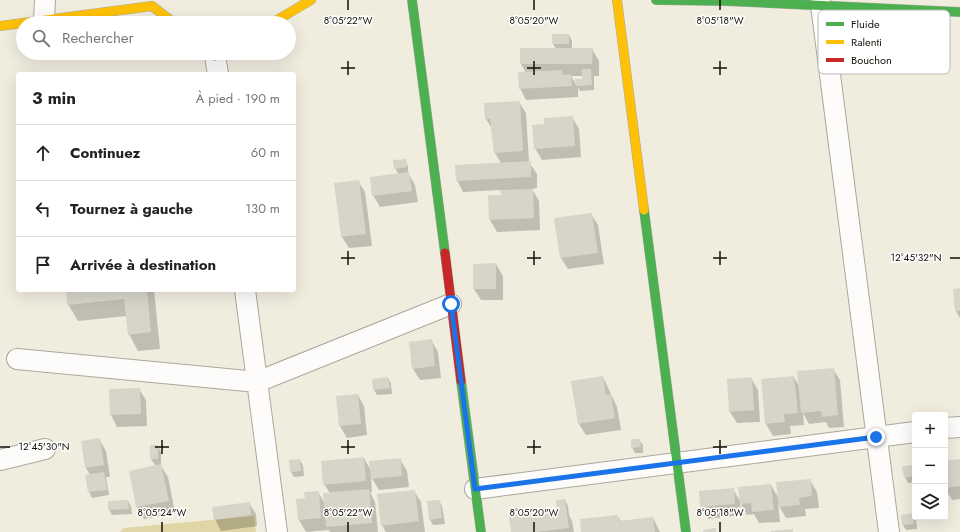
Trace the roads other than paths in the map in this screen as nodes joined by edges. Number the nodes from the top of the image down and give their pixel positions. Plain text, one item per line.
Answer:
1 (46, 0) edge
2 (311, 0) edge
3 (412, 0) edge
4 (617, 0) edge
5 (656, 0) edge
6 (725, 1) edge
7 (820, 5) junction
8 (821, 10) edge
9 (920, 10) edge
10 (950, 12) edge
11 (960, 12) edge
12 (44, 16) edge
13 (75, 16) edge
14 (165, 16) edge
15 (284, 16) edge
16 (16, 24) edge
17 (0, 26) edge
18 (829, 74) edge
19 (246, 292) edge
20 (451, 304) junction
21 (17, 359) dead end
22 (257, 382) junction
23 (960, 426) edge
24 (948, 428) edge
25 (912, 432) edge
26 (876, 437) junction
27 (45, 449) dead end
28 (0, 460) edge
29 (677, 463) junction
30 (475, 489) junction
31 (277, 532) edge
32 (481, 532) edge
33 (686, 532) edge
34 (889, 532) edge

1 - 12 street
2 - 15 street
3 - 20 street
4 - 29 street
5 - 6 street
6 - 7 street
7 - 8 street
7 - 9 street
10 - 11 street
13 - 14 street
16 - 17 street
18 - 26 street
19 - 22 street
20 - 22 street
20 - 30 street
21 - 22 street
22 - 31 street
23 - 24 street
25 - 26 street
26 - 29 street
26 - 34 street
27 - 28 street
29 - 30 street
29 - 33 street
30 - 32 street

